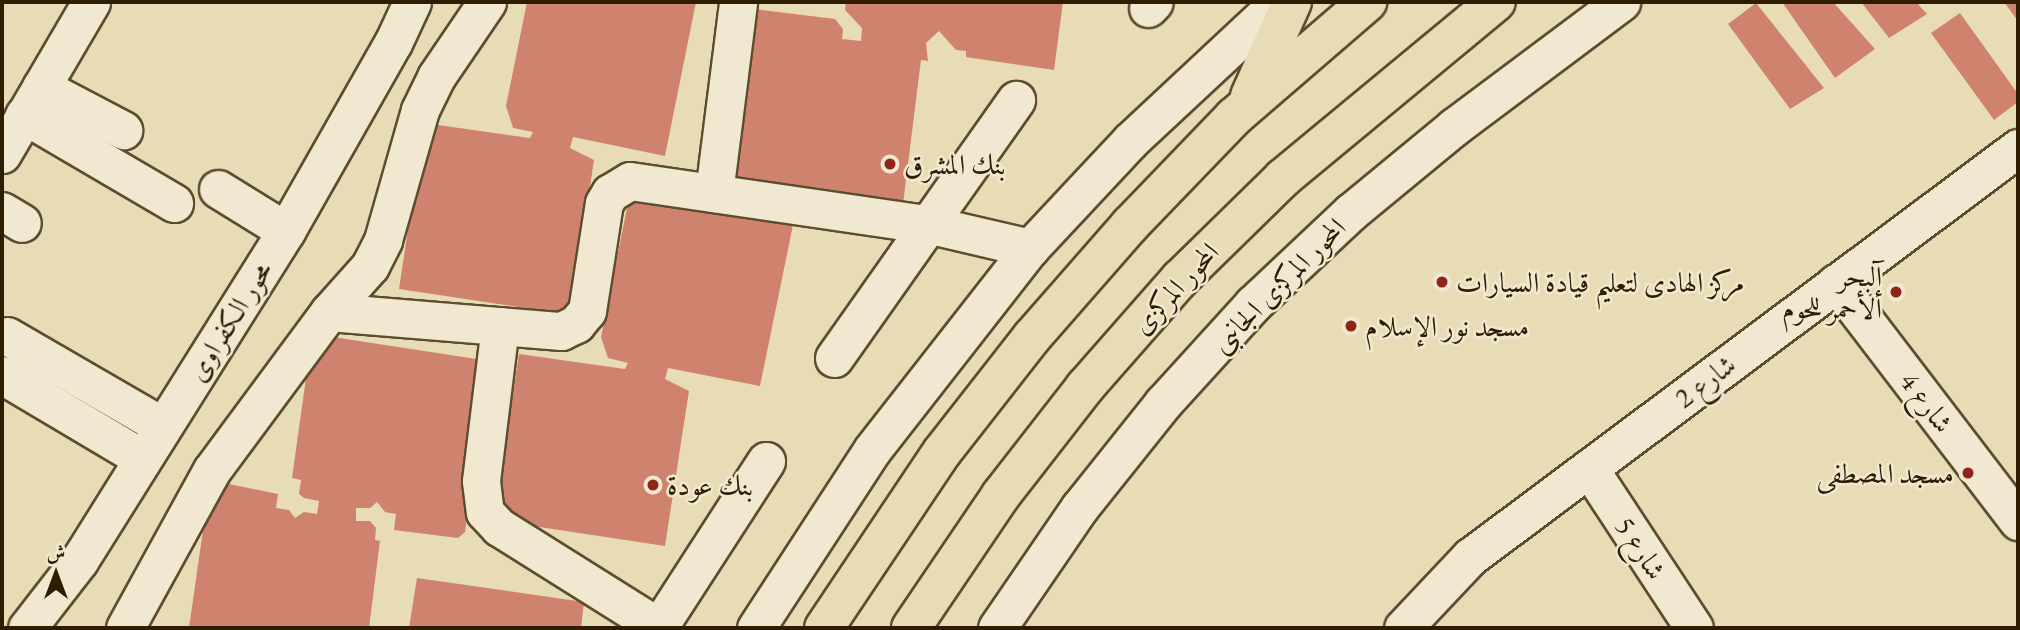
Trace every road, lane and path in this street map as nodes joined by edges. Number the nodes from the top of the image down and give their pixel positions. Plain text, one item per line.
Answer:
1 (91, 2) edge
2 (487, 2) edge
3 (738, 2) edge
4 (1279, 2) edge
5 (1292, 2) edge
6 (1367, 2) edge
7 (1496, 2) edge
8 (1621, 2) edge
9 (401, 6) edge
10 (1016, 100) dead end
11 (33, 101) junction
12 (1245, 108) junction
13 (123, 130) dead end
14 (2018, 148) edge
15 (2, 153) edge
16 (218, 189) dead end
17 (714, 192) junction
18 (174, 203) dead end
19 (931, 225) junction
20 (286, 231) junction
21 (1030, 248) junction
22 (1836, 283) junction
23 (329, 312) junction
24 (500, 326) junction
25 (7, 336) dead end
26 (834, 358) dead end
27 (2, 375) edge
28 (162, 426) junction
29 (142, 458) junction
30 (766, 461) dead end
31 (1589, 468) junction
32 (2018, 521) edge
33 (27, 628) edge
34 (125, 628) edge
35 (659, 628) edge
36 (756, 628) edge
37 (824, 628) edge
38 (911, 628) edge
39 (997, 628) edge
40 (1403, 628) edge
41 (1693, 628) edge

1 - 11 street
2 - 23 street
3 - 17 street
4 - 21 street
5 - 12 main road
6 - 12 main road
7 - 38 main road, المحور المركزى
8 - 39 street, المحور المركزى الجانبى
9 - 20 street, محور الكفراوى
10 - 19 street
11 - 13 street
11 - 15 street
11 - 18 street
12 - 37 main road
14 - 22 street, شارع 2
16 - 20 street
17 - 19 street
17 - 24 street
19 - 21 street
19 - 26 street
20 - 28 street, محور الكفراوى
21 - 36 street
22 - 31 street, شارع 2
22 - 32 street, شارع 4
23 - 24 street
23 - 34 street
24 - 35 street
25 - 28 street
27 - 29 street
28 - 29 street, محور الكفراوى
29 - 33 street, محور الكفراوى
30 - 35 street
31 - 40 street, شارع 2
31 - 41 street, شارع 5

